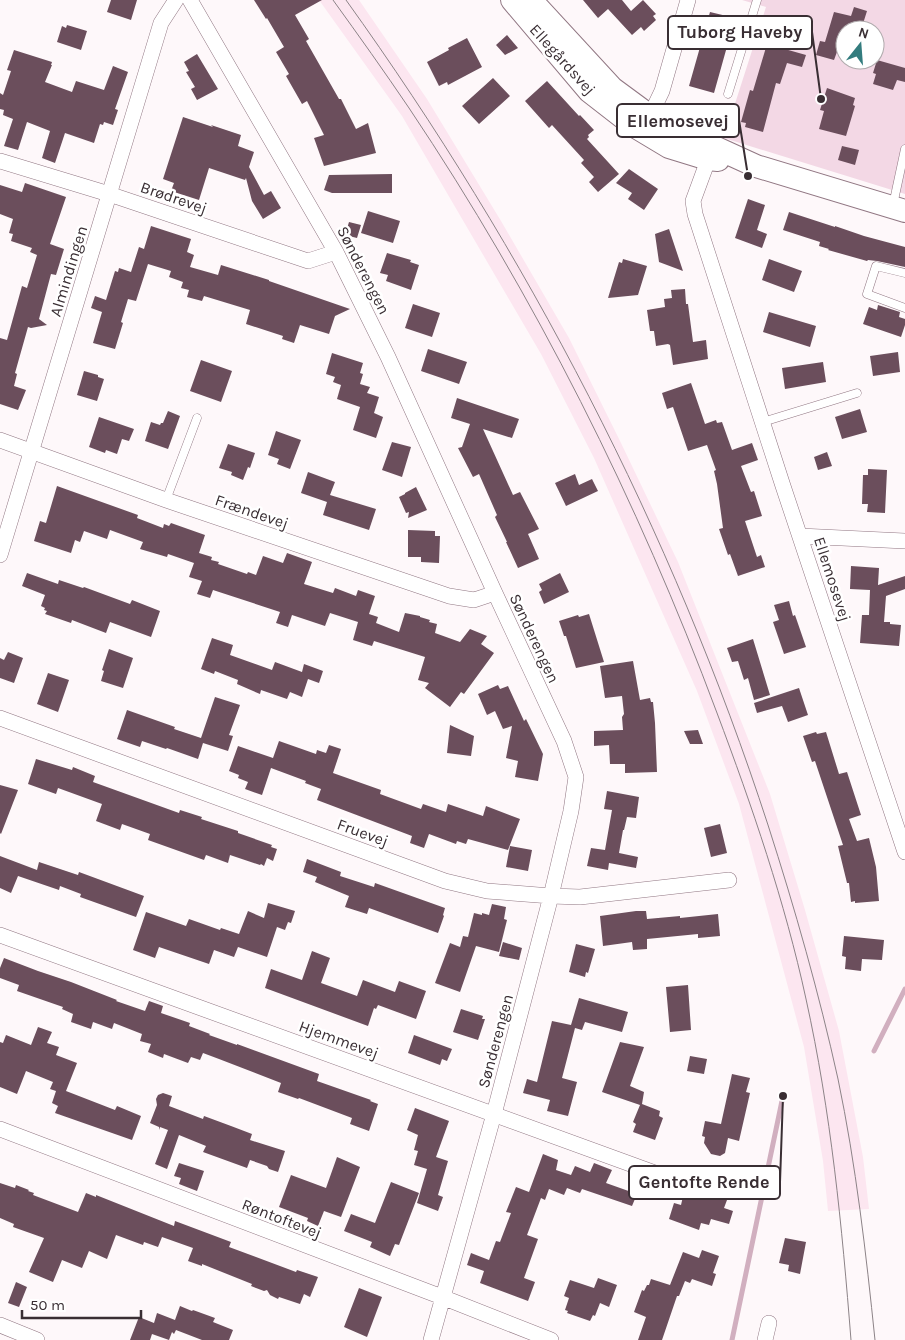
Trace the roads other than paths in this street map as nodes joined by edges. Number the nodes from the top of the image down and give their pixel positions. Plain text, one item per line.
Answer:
1 (176, 0) edge
2 (190, 0) edge
3 (512, 0) edge
4 (531, 0) edge
5 (688, 0) edge
6 (757, 0) edge
7 (728, 94) dead end
8 (650, 116) junction
9 (905, 149) edge
10 (710, 152) junction
11 (0, 161) edge
12 (109, 194) junction
13 (899, 209) edge
14 (336, 252) junction
15 (905, 273) edge
16 (905, 308) edge
17 (857, 393) dead end
18 (197, 418) dead end
19 (762, 422) junction
20 (0, 440) edge
21 (32, 451) junction
22 (166, 500) junction
23 (800, 536) junction
24 (905, 541) edge
25 (0, 555) edge
26 (495, 593) junction
27 (0, 718) edge
28 (905, 852) edge
29 (730, 880) dead end
30 (551, 896) junction
31 (0, 935) edge
32 (494, 1114) junction
33 (0, 1129) edge
34 (666, 1177) dead end
35 (442, 1297) junction
36 (769, 1323) dead end
37 (0, 1326) edge
38 (37, 1340) edge
39 (431, 1340) edge
40 (552, 1340) edge
41 (765, 1340) edge

1 - 12 street, Almindingen
2 - 14 street, Sønderengen
3 - 10 street, Ellegårdsvej
4 - 8 street, Ellegårdsvej
5 - 8 street
6 - 7 lane
8 - 10 street, Ellegårdsvej
9 - 13 lane
10 - 13 street, Ellegårdsvej
10 - 19 street, Ellemosevej
11 - 12 street, Brødrevej
12 - 14 street, Brødrevej
12 - 21 street, Almindingen
14 - 26 street, Sønderengen
15 - 16 lane
17 - 19 lane
18 - 22 lane
19 - 23 street, Ellemosevej
20 - 21 street, Frændevej
21 - 22 street, Frændevej
21 - 25 street, Almindingen
22 - 26 street, Frændevej
23 - 24 street
23 - 28 street, Ellemosevej
26 - 30 street, Sønderengen
27 - 30 street, Fruevej
29 - 30 street, Fruevej
30 - 32 street, Sønderengen
31 - 32 street, Hjemmevej
32 - 34 street, Hjemmevej
32 - 35 street, Sønderengen
33 - 35 street, Røntoftevej
35 - 39 street, Sønderengen
35 - 40 street, Røntoftevej
36 - 41 street
37 - 38 street

